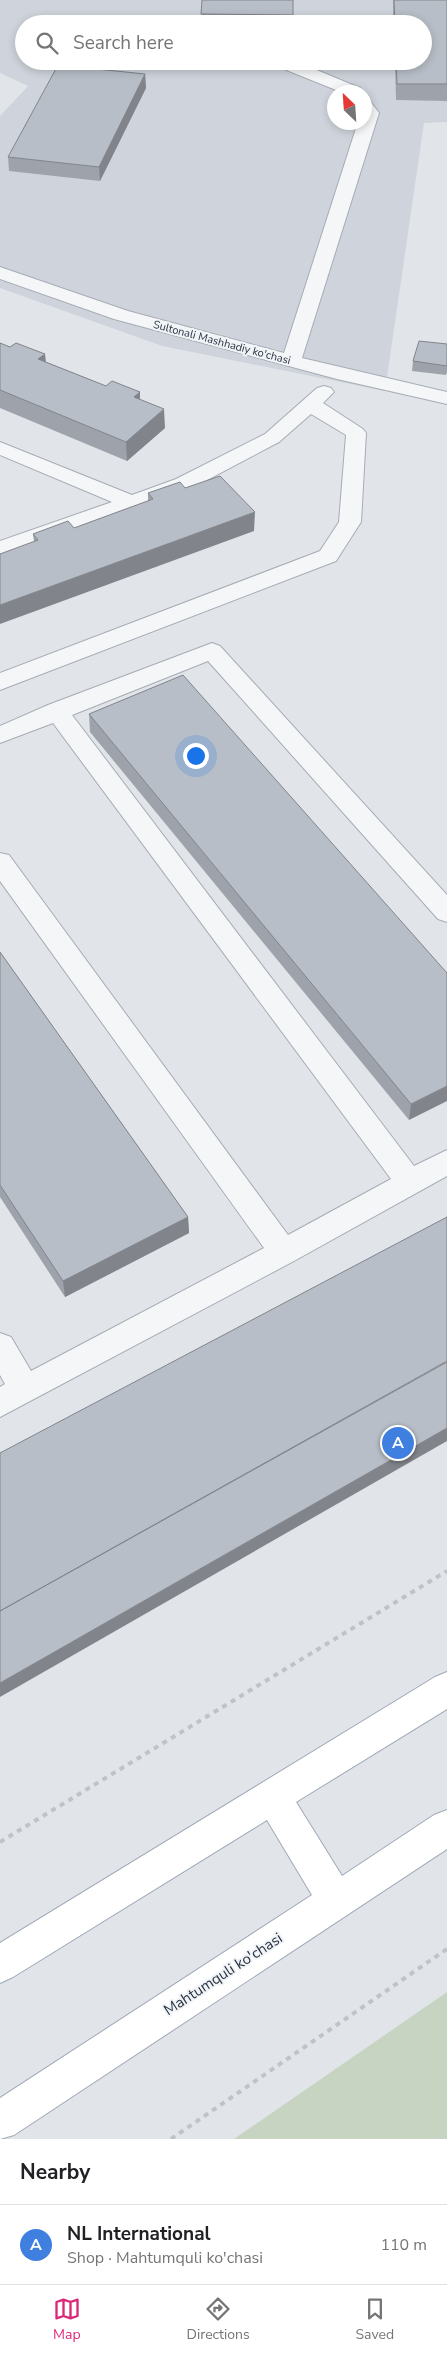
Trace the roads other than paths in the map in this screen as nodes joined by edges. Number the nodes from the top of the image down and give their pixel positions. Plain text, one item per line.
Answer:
1 (301, 70) edge
2 (337, 85) edge
3 (365, 130) edge
4 (0, 273) edge
5 (291, 361) junction
6 (344, 375) junction
7 (447, 398) edge
8 (310, 404) junction
9 (0, 448) edge
10 (132, 502) junction
11 (0, 549) edge
12 (0, 682) edge
13 (56, 711) junction
14 (0, 735) edge
15 (0, 862) edge
16 (447, 912) edge
17 (447, 1162) edge
18 (410, 1182) junction
19 (284, 1252) junction
20 (0, 1347) edge
21 (12, 1396) edge
22 (447, 1688) edge
23 (272, 1796) junction
24 (447, 1828) edge
25 (336, 1900) junction
26 (0, 1964) edge
27 (0, 2121) edge

1 - 2 street
3 - 5 street
4 - 5 street, Sultonali Mashhadiy ko'chasi
5 - 6 street, Sultonali Mashhadiy ko'chasi
6 - 7 street, Sultonali Mashhadiy ko'chasi
6 - 8 street
8 - 10 street
8 - 12 street
9 - 10 street
10 - 11 street
13 - 14 street
13 - 16 street
13 - 18 street
15 - 19 street
17 - 18 street
18 - 19 street
19 - 21 street
20 - 21 street
22 - 23 main road
23 - 25 main road
23 - 26 main road
24 - 25 main road, Mahtumquli ko'chasi
25 - 27 main road, Mahtumquli ko'chasi

